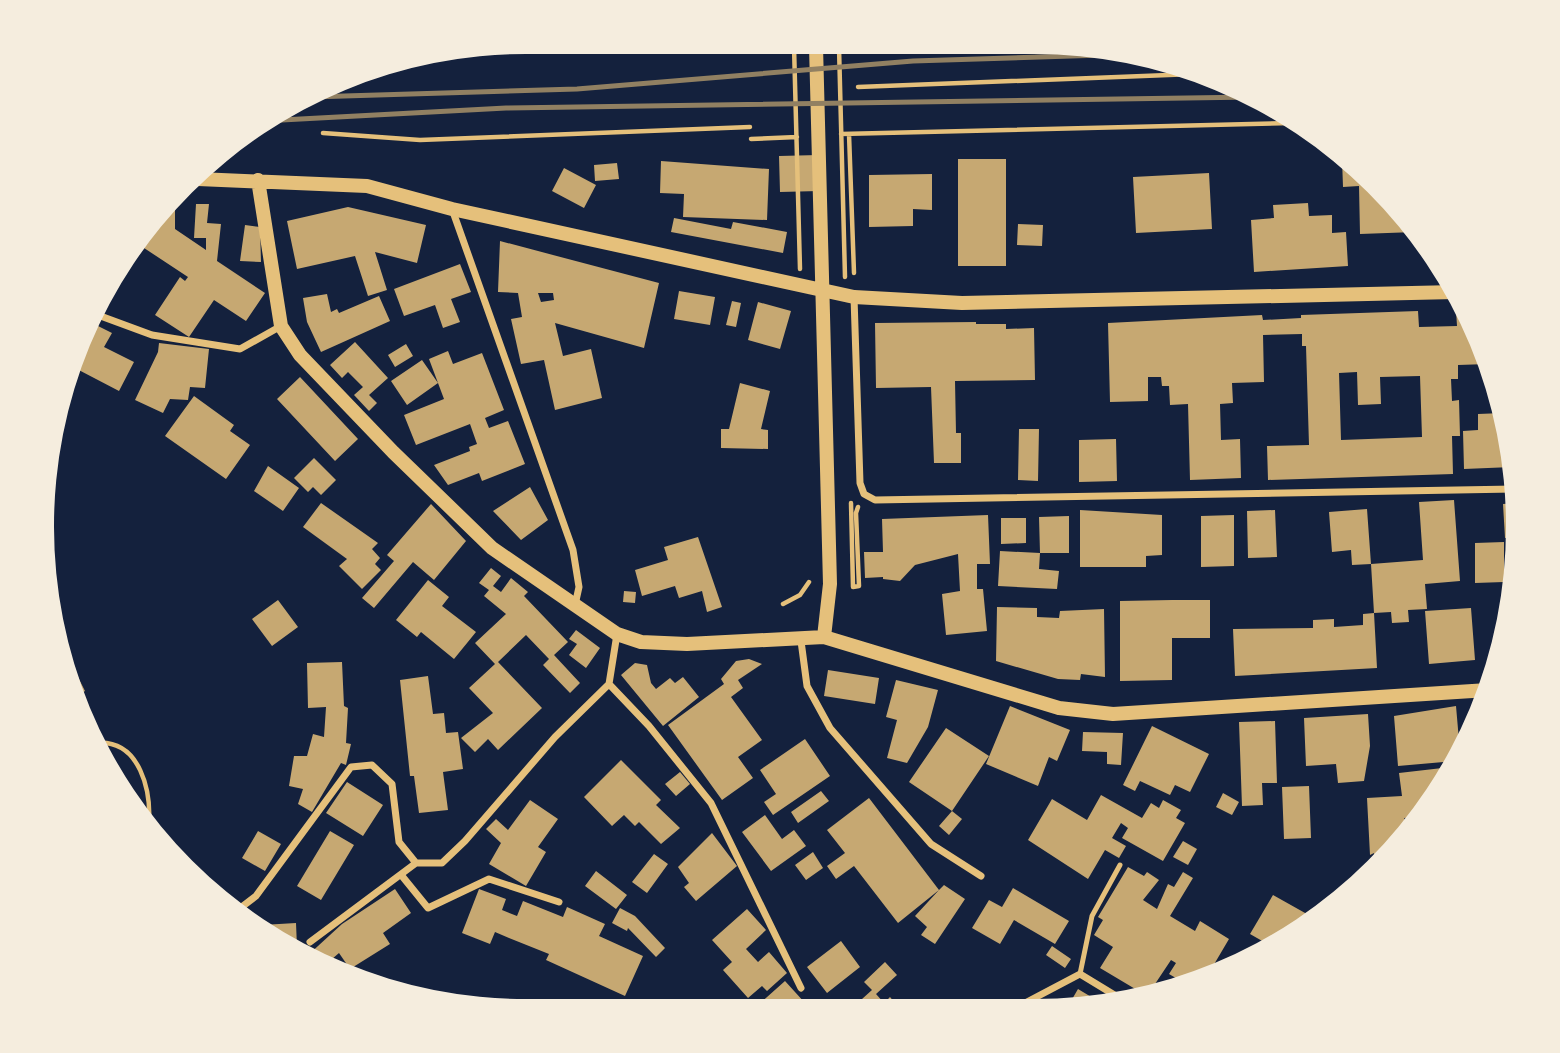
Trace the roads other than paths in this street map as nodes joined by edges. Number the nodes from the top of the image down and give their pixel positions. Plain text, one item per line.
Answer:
1 (816, 54) edge
2 (207, 179) edge
3 (258, 180) junction
4 (452, 209) junction
5 (1443, 292) edge
6 (854, 297) junction
7 (103, 317) edge
8 (281, 326) junction
9 (1504, 489) edge
10 (575, 606) junction
11 (617, 634) junction
12 (824, 637) junction
13 (801, 641) junction
14 (609, 684) junction
15 (1476, 691) edge
16 (416, 863) junction
17 (1121, 865) dead end
18 (402, 876) junction
19 (981, 876) dead end
20 (559, 902) dead end
21 (244, 905) edge
22 (310, 942) dead end
23 (1080, 974) junction
24 (802, 988) dead end
25 (1110, 993) edge
26 (1033, 999) edge

1 - 12 main road
2 - 3 main road
3 - 4 main road
3 - 8 main road
4 - 6 main road
4 - 10 street
5 - 6 main road
6 - 9 street
7 - 8 street
8 - 10 main road
10 - 11 main road
11 - 13 main road
11 - 14 street
12 - 13 main road
12 - 15 main road
13 - 19 street
14 - 16 street
14 - 24 street
16 - 18 street
16 - 21 street
17 - 23 lane
18 - 20 street
18 - 22 street
23 - 25 street
23 - 26 street

